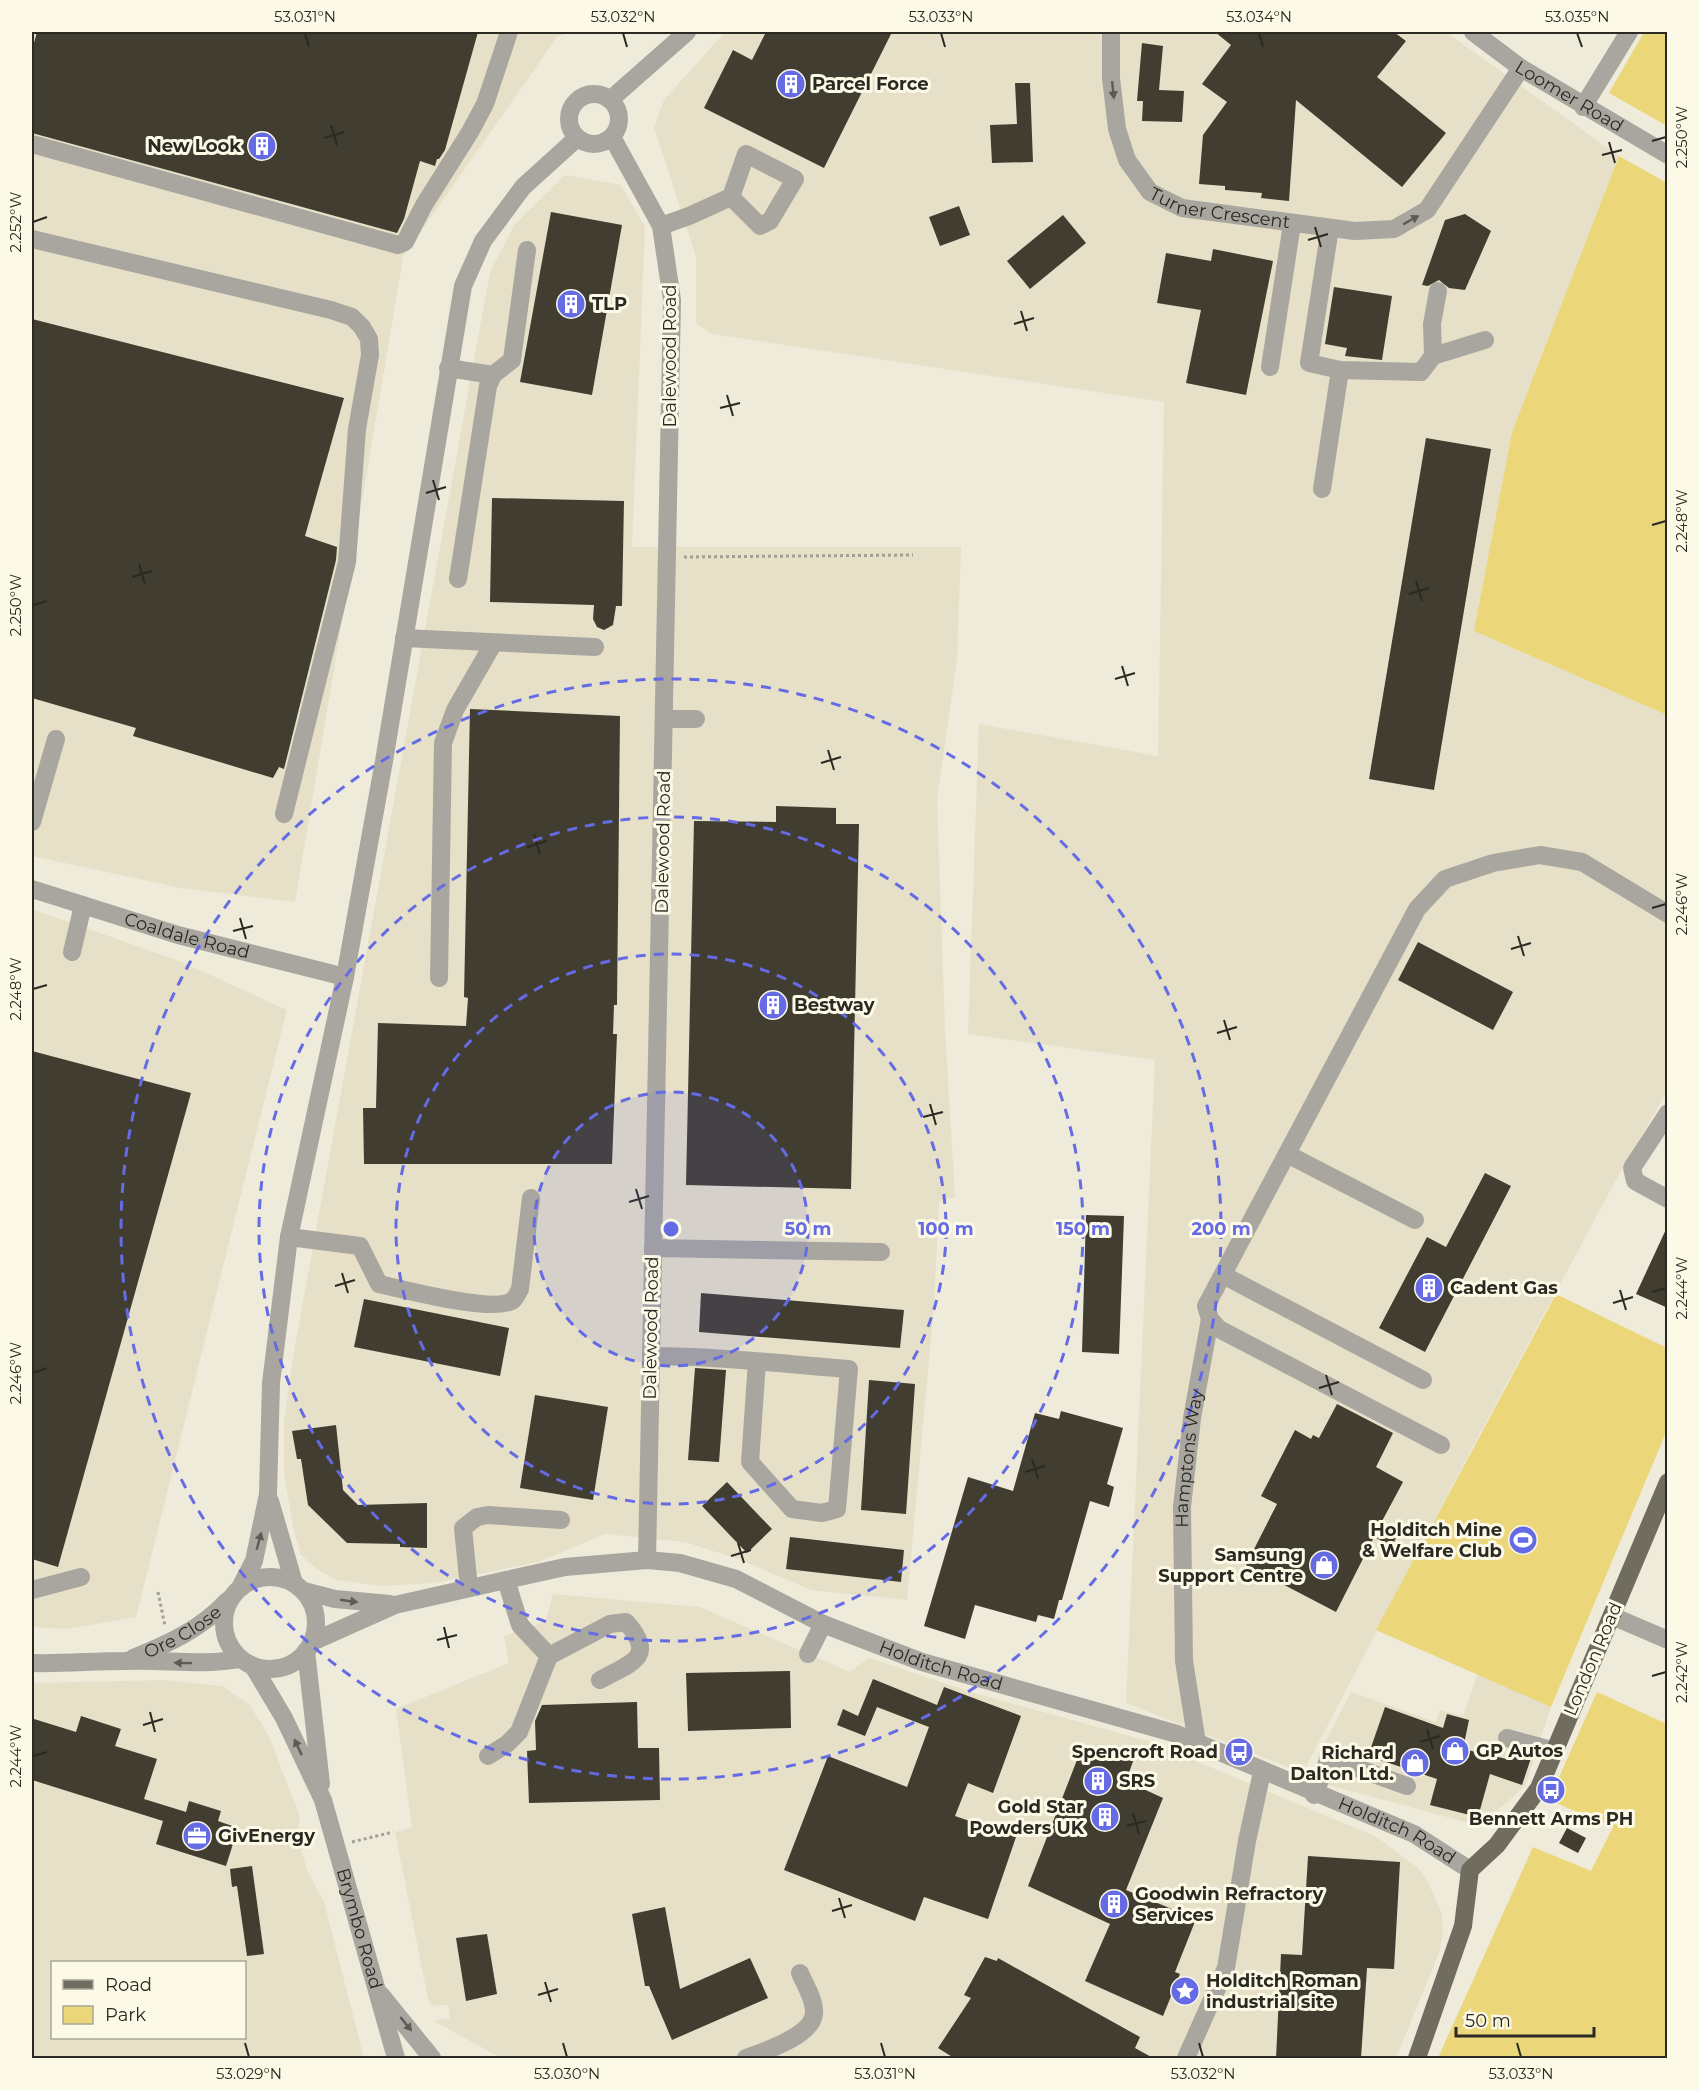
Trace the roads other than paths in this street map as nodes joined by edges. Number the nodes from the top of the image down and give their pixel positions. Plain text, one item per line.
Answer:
1 (509, 32) edge
2 (687, 32) edge
3 (1111, 32) edge
4 (1473, 32) edge
5 (1629, 32) edge
6 (1521, 68) junction
7 (611, 99) junction
8 (1583, 107) junction
9 (612, 137) junction
10 (577, 138) junction
11 (32, 144) edge
12 (1668, 155) edge
13 (730, 196) dead end
14 (1292, 224) junction
15 (661, 226) junction
16 (1330, 228) junction
17 (32, 239) edge
18 (526, 250) dead end
19 (1438, 291) dead end
20 (1485, 340) dead end
21 (1433, 356) junction
22 (1270, 367) dead end
23 (448, 368) junction
24 (1340, 370) junction
25 (493, 375) junction
26 (1322, 489) dead end
27 (459, 579) dead end
28 (404, 638) junction
29 (493, 644) junction
30 (595, 647) dead end
31 (665, 719) junction
32 (696, 719) dead end
33 (56, 739) dead end
34 (284, 814) dead end
35 (32, 822) edge
36 (32, 890) edge
37 (83, 905) junction
38 (1668, 914) edge
39 (72, 952) dead end
40 (345, 977) junction
41 (439, 978) dead end
42 (1668, 1113) edge
43 (1287, 1154) junction
44 (531, 1198) dead end
45 (1668, 1199) edge
46 (1416, 1220) dead end
47 (289, 1237) junction
48 (652, 1248) junction
49 (881, 1252) dead end
50 (1223, 1275) junction
51 (1209, 1319) junction
52 (651, 1356) junction
53 (757, 1362) junction
54 (1423, 1380) dead end
55 (1441, 1445) dead end
56 (1668, 1482) edge
57 (268, 1494) junction
58 (561, 1520) dead end
59 (647, 1560) junction
60 (81, 1577) dead end
61 (506, 1580) junction
62 (299, 1587) junction
63 (469, 1588) junction
64 (32, 1590) edge
65 (236, 1591) junction
66 (395, 1605) junction
67 (1612, 1616) junction
68 (823, 1624) junction
69 (1668, 1640) edge
70 (309, 1647) junction
71 (808, 1654) dead end
72 (549, 1656) junction
73 (126, 1660) junction
74 (247, 1662) junction
75 (32, 1663) edge
76 (600, 1680) dead end
77 (1508, 1738) dead end
78 (1197, 1743) junction
79 (1554, 1751) junction
80 (488, 1756) dead end
81 (1262, 1772) junction
82 (1407, 1786) dead end
83 (1314, 1795) junction
84 (322, 1800) junction
85 (1470, 1870) junction
86 (800, 1973) dead end
87 (377, 1991) junction
88 (396, 2058) edge
89 (432, 2058) edge
90 (746, 2058) edge
91 (1186, 2058) edge
92 (1417, 2058) edge

1 - 11 street
2 - 7 street
3 -> 14 street, Turner Crescent
4 - 6 street, Loomer Road
5 - 8 street
6 - 8 street, Loomer Road
16 -> 6 street, Turner Crescent
7 - 9 street
7 - 10 street
8 - 12 street, Loomer Road
9 - 10 street
9 - 15 street, Dalewood Road
10 - 23 street
13 - 15 street
14 - 16 street, Turner Crescent
14 - 22 street
15 - 31 street, Dalewood Road
16 - 24 street
17 - 34 street
18 - 25 street
19 - 21 street
20 - 21 street
21 - 24 street
23 - 25 street
23 - 28 street
24 - 26 street
25 - 27 street
28 - 29 street
28 - 40 street
29 - 30 street
29 - 41 street
31 - 32 street
31 - 48 street, Dalewood Road
33 - 35 street
36 - 37 street, Coaldale Road
37 - 39 street
37 - 40 street, Coaldale Road
38 - 43 street, Hamptons Way
40 - 47 street
42 - 45 street
43 - 46 street
43 - 50 street, Hamptons Way
44 - 47 street
47 - 57 street
48 - 49 street
48 - 52 street, Dalewood Road
50 - 51 street, Hamptons Way
50 - 54 street
51 - 55 street
51 - 78 street, Hamptons Way
52 - 53 street
52 - 59 street, Dalewood Road
53 - 53 street
56 - 67 main road, London Road
57 - 62 street
65 -> 57 street
58 - 63 street
59 - 61 street, Holditch Road
59 - 68 street, Holditch Road
60 - 64 street
61 - 63 street, Holditch Road
61 - 72 street
62 - 65 street
62 -> 66 street, Holditch Road
62 - 70 street
63 - 66 street, Holditch Road
65 - 73 street, Ore Close
65 - 74 street
66 - 70 street, Holditch Road
67 - 69 street
67 - 79 main road, London Road
68 - 71 street
68 - 78 street, Holditch Road
70 - 74 street
70 - 84 street, Brymbo Road
72 - 76 street
72 - 80 street
74 -> 73 street, Ore Close
73 - 75 street, Ore Close
84 -> 74 street, Brymbo Road
77 - 79 street
78 - 81 street, Holditch Road
79 - 85 main road, London Road
81 - 83 street, Holditch Road
81 - 91 street
82 - 83 street
83 - 85 street, Holditch Road
84 - 87 street, Brymbo Road
85 - 92 main road
86 - 90 street
87 - 88 street, Brymbo Road
87 -> 89 street

